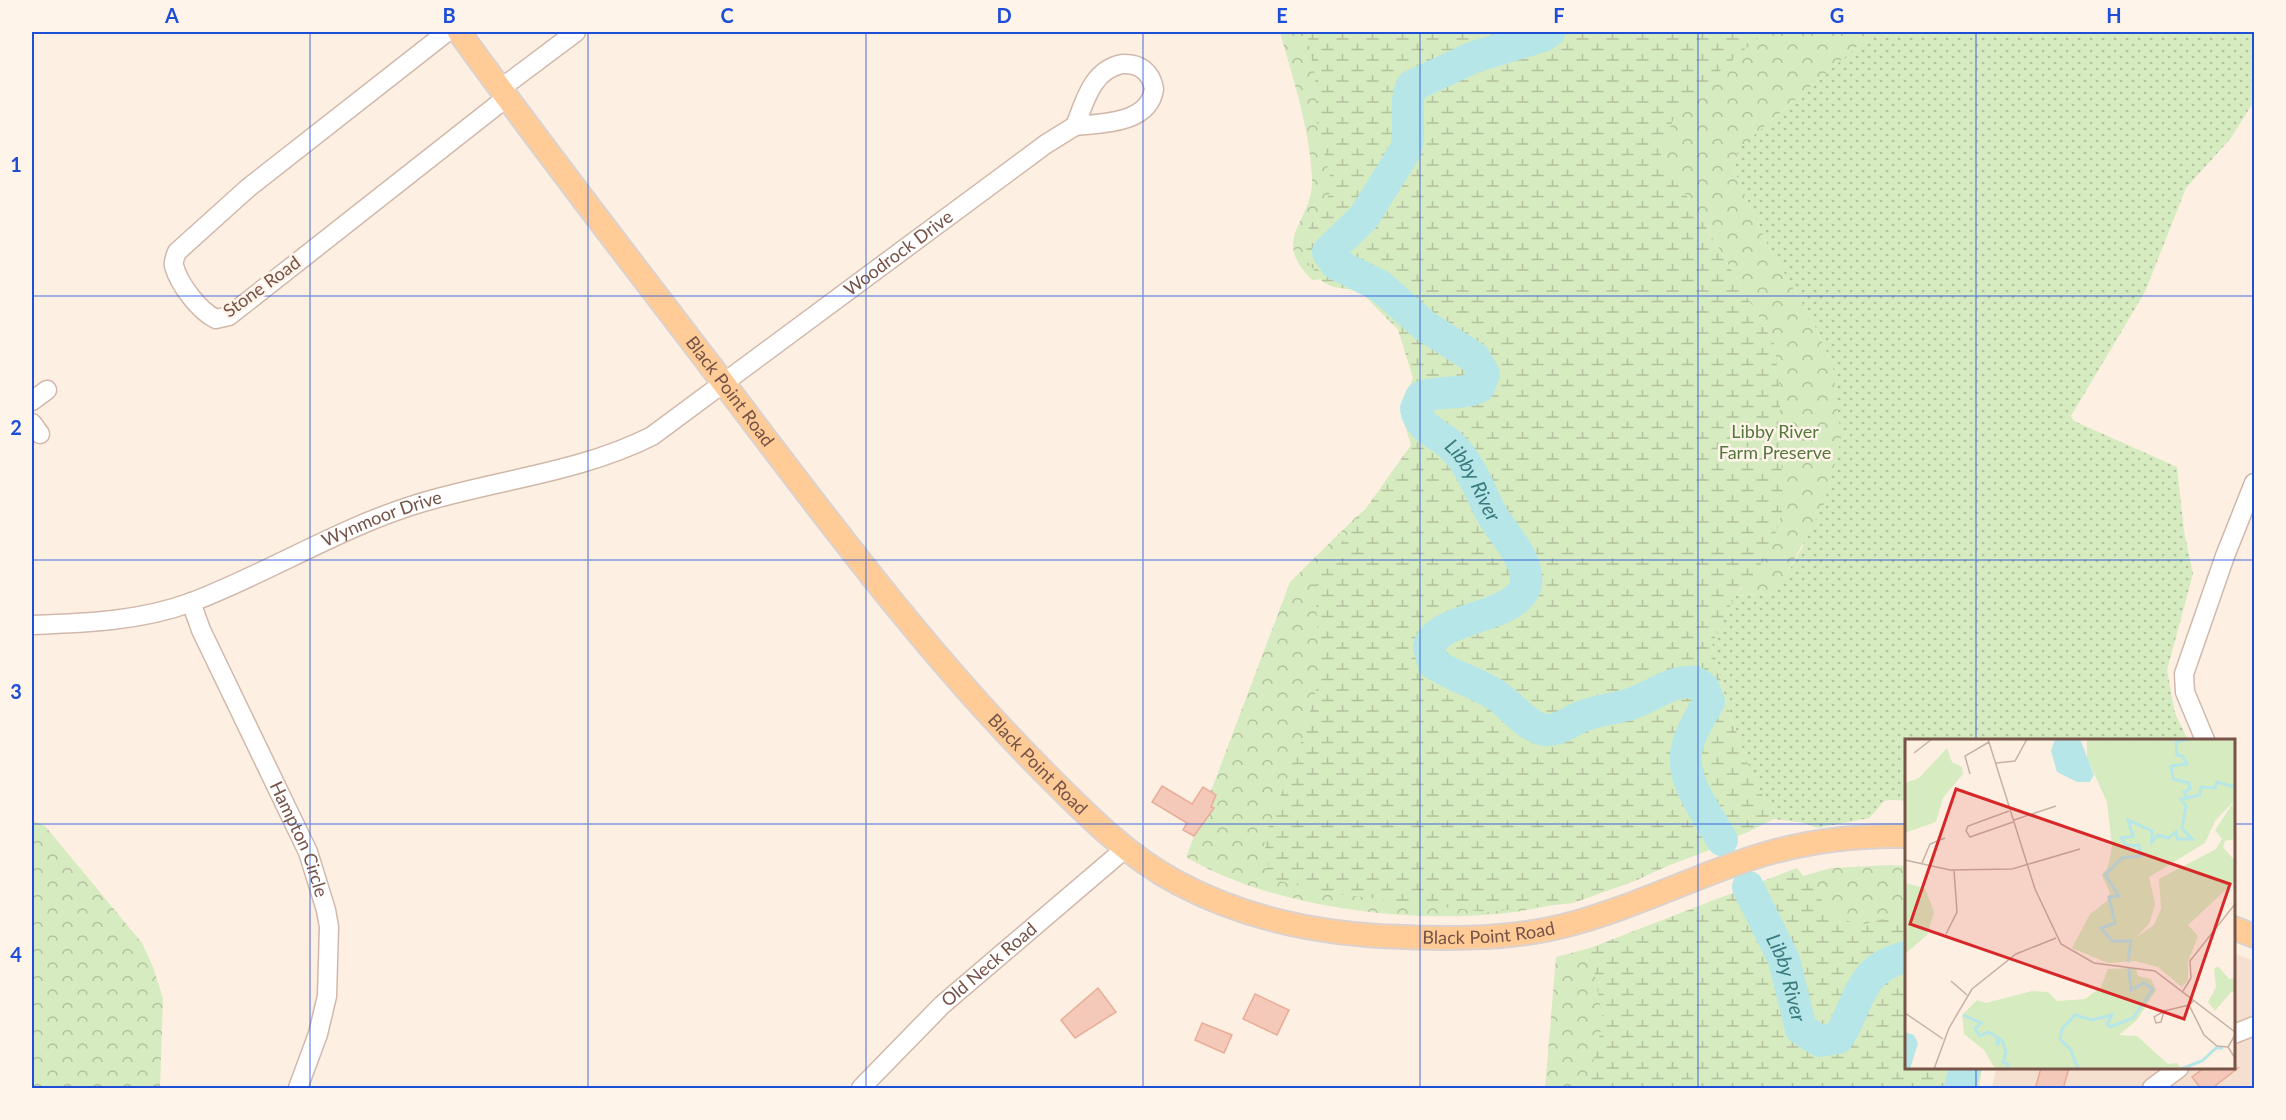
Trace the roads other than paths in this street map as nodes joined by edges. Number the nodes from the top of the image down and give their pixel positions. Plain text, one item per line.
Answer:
1 (447, 32) edge
2 (459, 32) edge
3 (576, 32) edge
4 (503, 93) junction
5 (1075, 126) dead end
6 (723, 382) junction
7 (47, 390) dead end
8 (32, 401) edge
9 (2254, 483) edge
10 (191, 602) junction
11 (32, 625) edge
12 (2204, 739) edge
13 (1905, 836) edge
14 (1126, 848) junction
15 (2235, 928) edge
16 (2254, 936) edge
17 (2254, 1026) edge
18 (2235, 1034) edge
19 (2178, 1069) edge
20 (298, 1089) edge
21 (861, 1089) edge
22 (2152, 1089) edge

1 - 4 street, Stone Road
2 - 4 main road, Black Point Road
3 - 4 street, Stone Road
4 - 6 main road, Black Point Road
5 - 6 street, Woodrock Drive
6 - 10 street, Wynmoor Drive
6 - 14 main road, Black Point Road
7 - 8 street
9 - 12 street
10 - 11 street, Wynmoor Drive
10 - 20 street, Hampton Circle
13 - 14 main road, Black Point Road
14 - 21 street, Old Neck Road
15 - 16 main road
17 - 18 street
19 - 22 street

